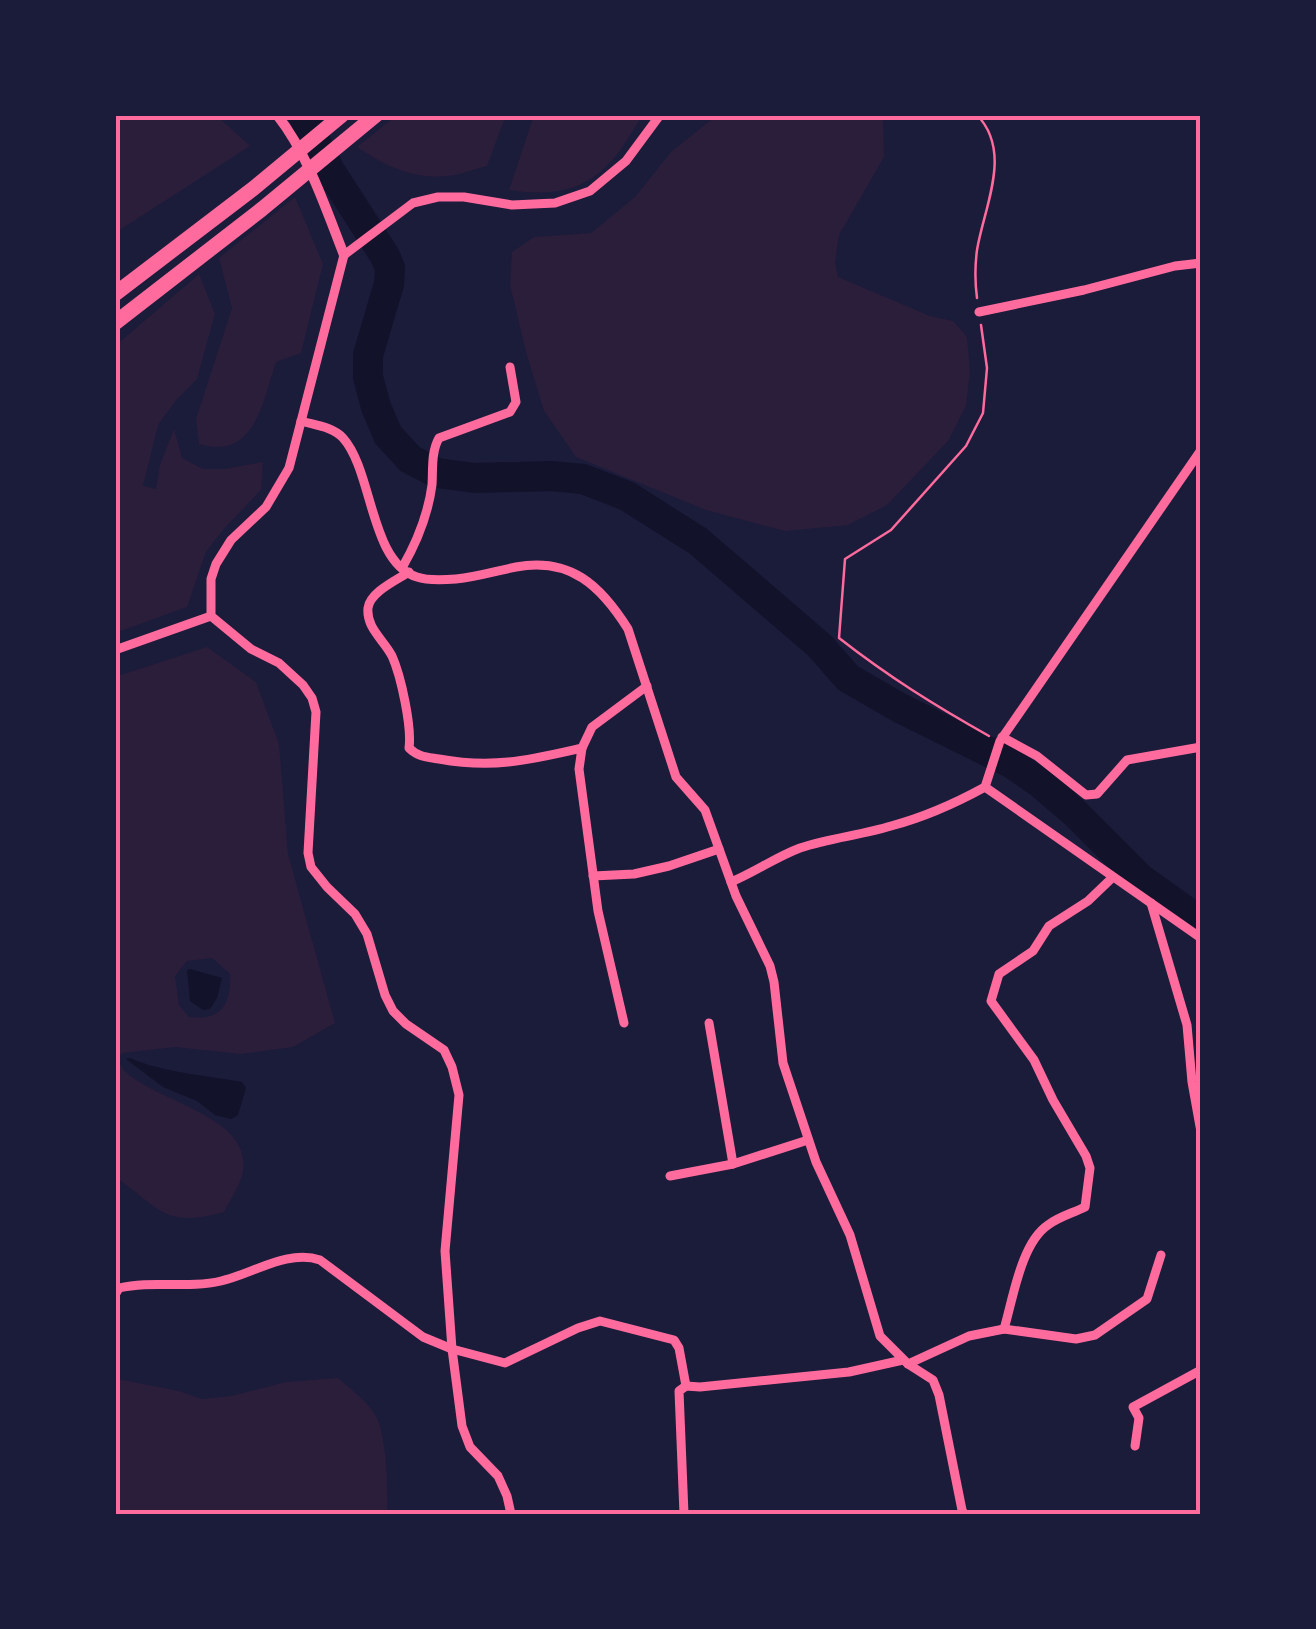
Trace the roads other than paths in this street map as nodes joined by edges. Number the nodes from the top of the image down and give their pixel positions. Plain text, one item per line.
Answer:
1 (277, 115) edge
2 (342, 115) edge
3 (376, 115) edge
4 (660, 115) edge
5 (344, 255) junction
6 (1201, 262) edge
7 (115, 294) edge
8 (979, 312) road end
9 (115, 325) edge
10 (510, 366) dead end
11 (301, 422) junction
12 (1201, 450) edge
13 (405, 570) junction
14 (211, 616) junction
15 (115, 650) edge
16 (646, 686) junction
17 (1001, 739) junction
18 (1201, 747) edge
19 (582, 748) junction
20 (985, 787) junction
21 (719, 849) junction
22 (593, 876) junction
23 (1113, 877) junction
24 (731, 882) junction
25 (1151, 904) junction
26 (1201, 938) edge
27 (1201, 1020) edge
28 (624, 1023) dead end
29 (709, 1023) dead end
30 (1188, 1025) junction
31 (1201, 1132) edge
32 (808, 1140) junction
33 (733, 1164) junction
34 (670, 1176) dead end
35 (1162, 1254) dead end
36 (115, 1296) edge
37 (1004, 1329) junction
38 (452, 1349) junction
39 (905, 1362) junction
40 (1201, 1370) edge
41 (686, 1386) junction
42 (1135, 1446) dead end
43 (512, 1514) edge
44 (684, 1514) edge
45 (964, 1514) edge

1 - 5 street
2 - 7 highway
3 - 9 highway
4 - 5 street
5 - 11 street
6 - 8 street
10 - 13 street
11 - 13 street
11 - 14 street
12 - 17 street
13 - 16 street
13 - 19 street
14 - 15 street
14 - 38 street
16 - 19 street
16 - 21 street
17 - 18 street
17 - 20 street
19 - 22 street
20 - 23 street
20 - 24 street
21 - 22 street
21 - 24 street
22 - 28 street
23 - 25 street
23 - 37 street
24 - 32 street
25 - 26 street
25 - 30 street
27 - 30 street
29 - 33 street
30 - 31 street
32 - 33 street
32 - 39 street
33 - 34 street
35 - 37 street
36 - 38 street
37 - 39 street
38 - 41 street
38 - 43 street
39 - 41 street
39 - 45 street
40 - 42 street
41 - 44 street

